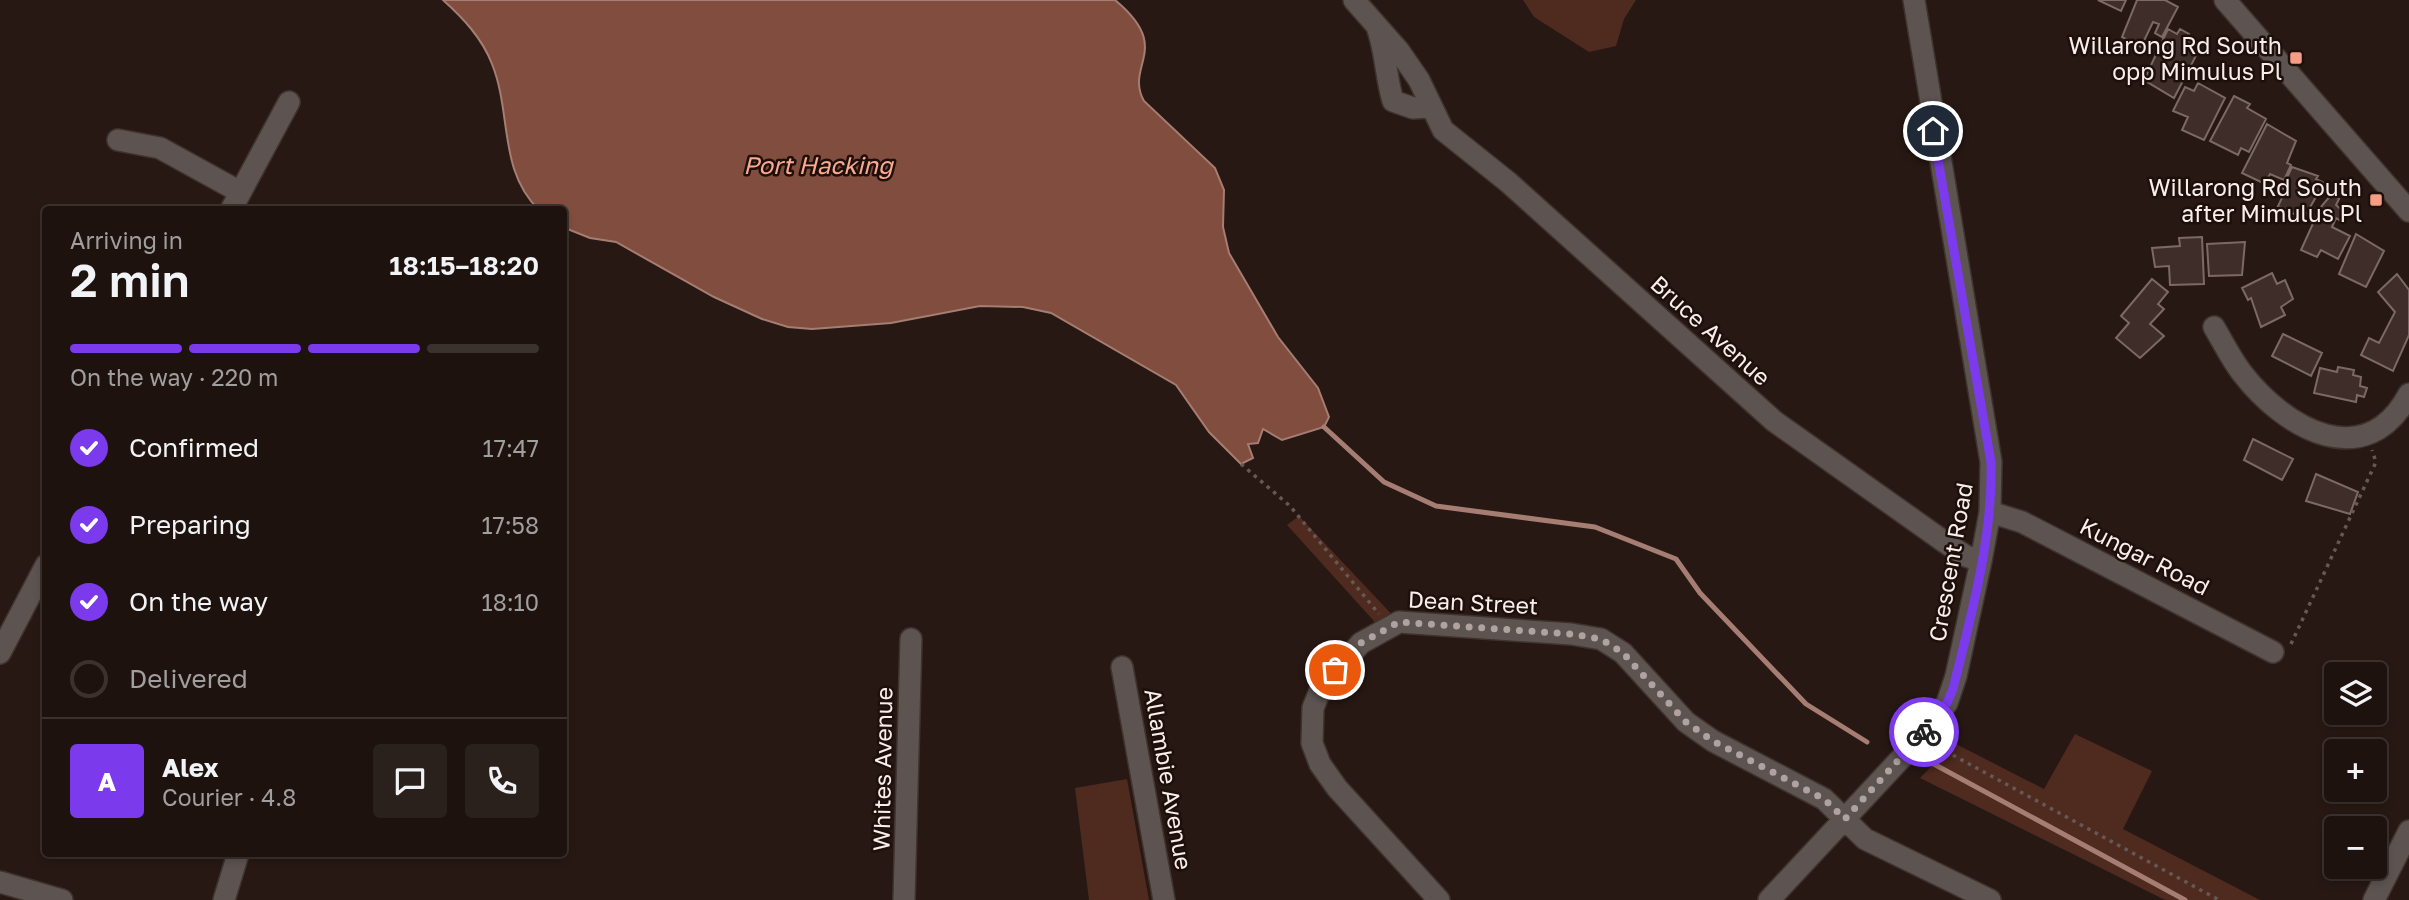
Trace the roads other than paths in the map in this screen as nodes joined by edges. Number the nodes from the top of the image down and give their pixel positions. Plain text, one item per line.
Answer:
1 (1353, 0) edge
2 (1914, 0) edge
3 (2225, 0) edge
4 (1376, 25) junction
5 (289, 102) dead end
6 (1431, 107) junction
7 (118, 140) dead end
8 (236, 201) edge
9 (2409, 211) edge
10 (2214, 327) dead end
11 (2409, 394) edge
12 (1990, 512) junction
13 (1981, 561) junction
14 (42, 573) edge
15 (911, 639) dead end
16 (2273, 652) road end
17 (0, 653) edge
18 (1122, 667) dead end
19 (1845, 819) junction
20 (2409, 831) edge
21 (237, 857) edge
22 (0, 882) edge
23 (62, 900) edge
24 (224, 900) edge
25 (904, 900) edge
26 (1164, 900) edge
27 (1439, 900) edge
28 (1769, 900) edge
29 (1990, 900) edge
30 (2374, 900) edge

1 - 4 street, Bruce Avenue
2 - 12 street, Crescent Road
3 - 9 street
4 - 6 street, Bruce Avenue
4 - 6 street, Bruce Avenue
5 - 8 street
6 - 13 street, Bruce Avenue
7 - 8 street
10 - 11 street
12 - 13 street, Crescent Road
12 - 16 street, Kungar Road
13 - 19 street, Crescent Road
14 - 17 street
15 - 25 street, Whites Avenue
18 - 26 street, Allambie Avenue
19 - 27 street, Dean Street
19 - 28 street, Crescent Road
19 - 29 street, Dean Street
20 - 30 street
21 - 24 street
22 - 23 street

